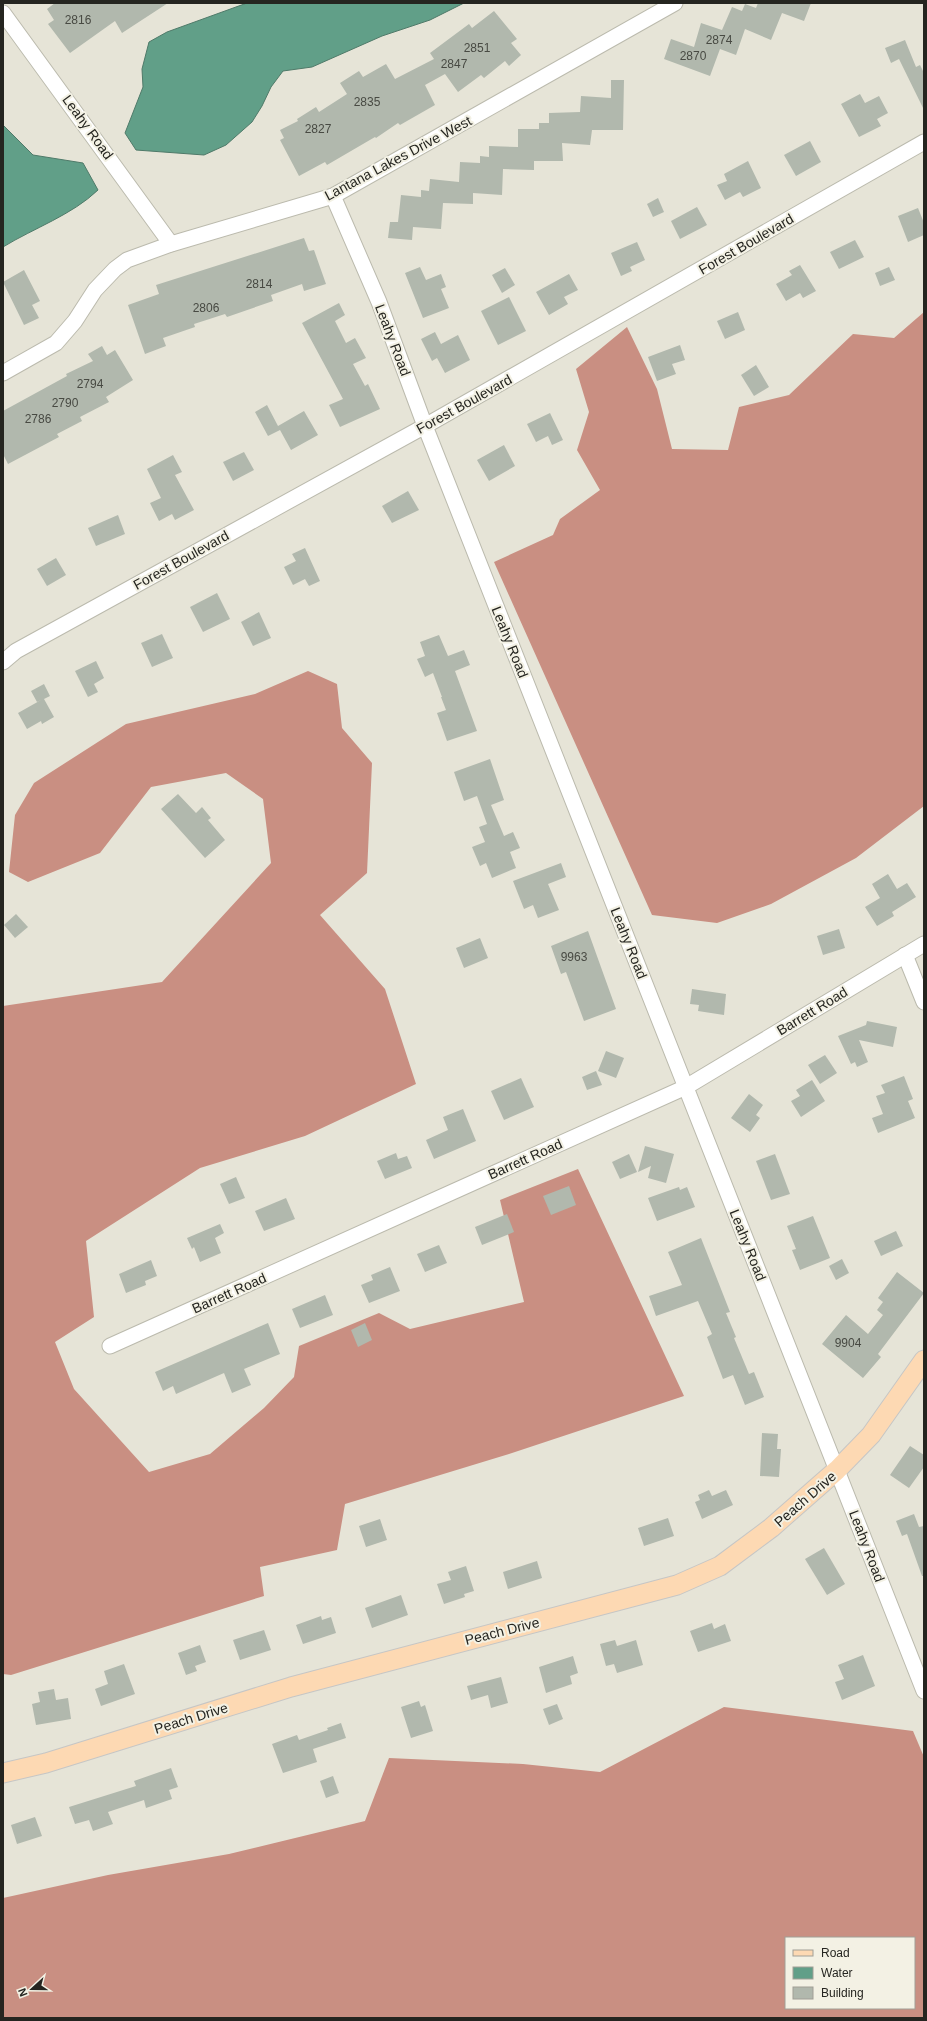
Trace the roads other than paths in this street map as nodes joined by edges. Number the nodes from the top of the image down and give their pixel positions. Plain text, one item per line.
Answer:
1 (8, 3) edge
2 (675, 3) edge
3 (3, 8) edge
4 (3, 13) edge
5 (924, 142) edge
6 (333, 196) junction
7 (171, 244) junction
8 (3, 373) edge
9 (425, 426) junction
10 (3, 662) edge
11 (924, 944) edge
12 (905, 955) junction
13 (924, 1002) edge
14 (686, 1087) junction
15 (110, 1346) dead end
16 (924, 1360) edge
17 (837, 1470) junction
18 (924, 1691) edge
19 (3, 1773) edge

1 - 3 street
2 - 6 street, Lantana Lakes Drive West
4 - 7 street, Leahy Road
5 - 9 street, Forest Boulevard
6 - 7 street, Lantana Lakes Drive West
6 - 9 street, Leahy Road
7 - 8 street, Lantana Lakes Drive West
9 - 10 street, Forest Boulevard
9 - 14 street, Leahy Road
11 - 12 street, Barrett Road
12 - 13 street
12 - 14 street, Barrett Road
14 - 15 street, Barrett Road
14 - 17 street, Leahy Road
16 - 17 main road, Peach Drive
17 - 18 street, Leahy Road
17 - 19 main road, Peach Drive

